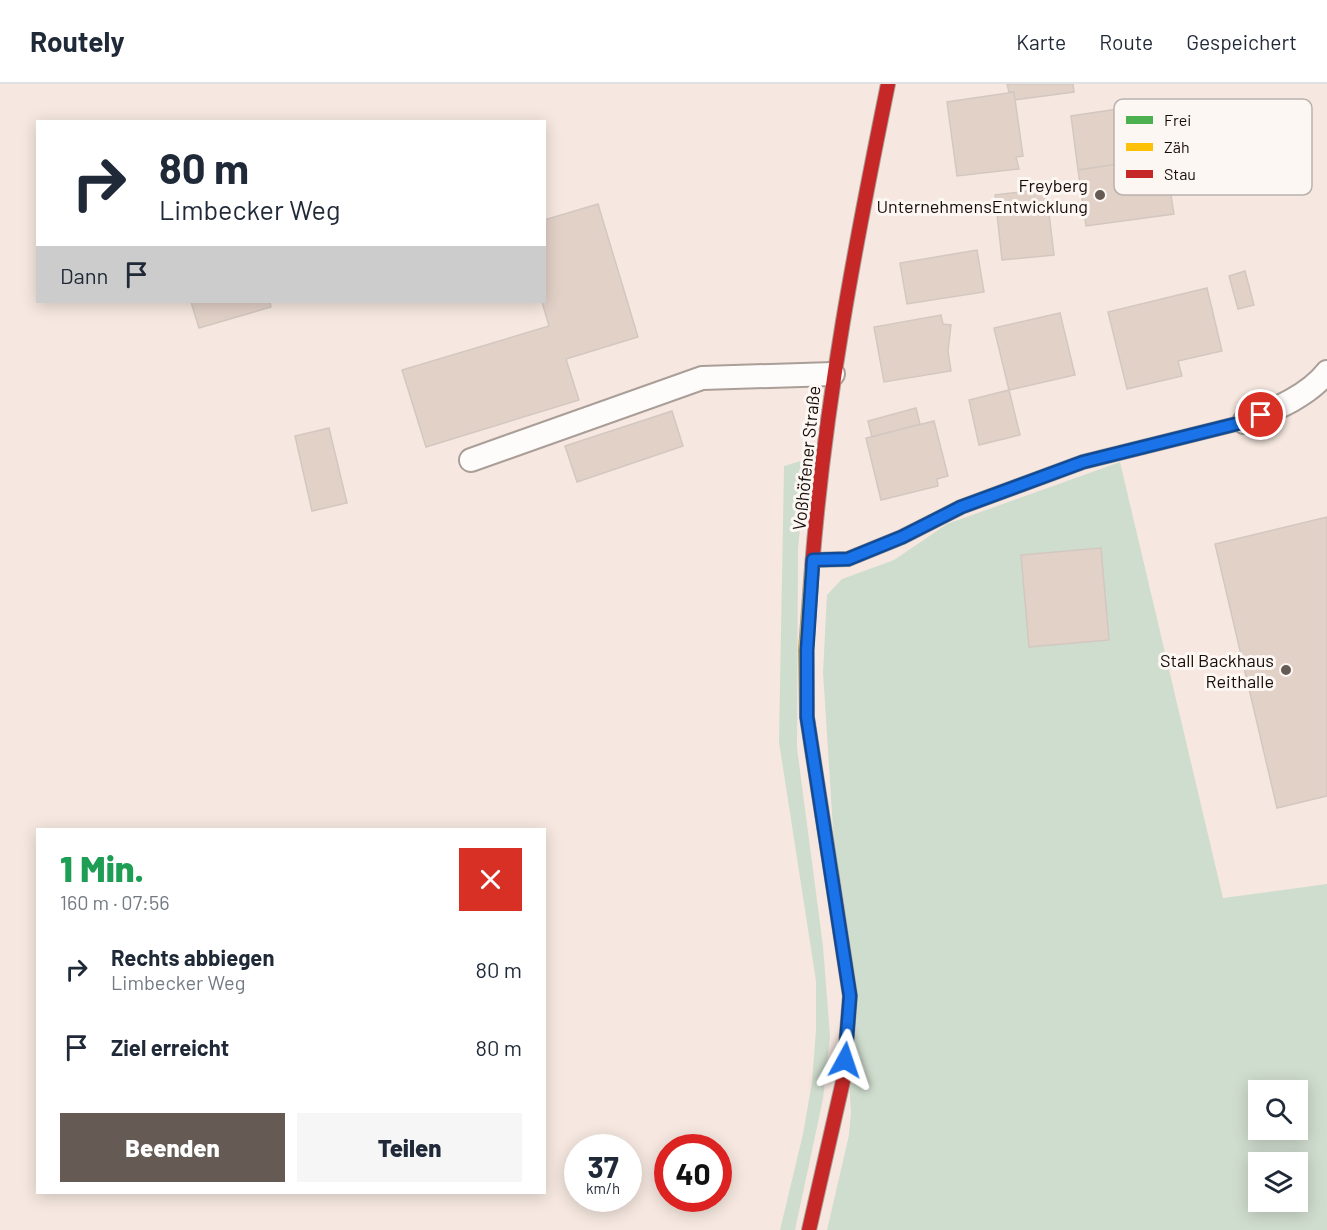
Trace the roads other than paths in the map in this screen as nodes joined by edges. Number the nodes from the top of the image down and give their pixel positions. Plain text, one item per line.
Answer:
1 (888, 84) edge
2 (1327, 372) edge
3 (833, 374) junction
4 (1244, 422) joint
5 (471, 460) dead end
6 (813, 560) junction
7 (809, 1230) edge

1 - 3 street, Voßhöfener Straße
2 - 4 lane
3 - 5 lane
3 - 6 street, Voßhöfener Straße
4 - 6 street
6 - 7 street, Voßhöfener Straße

